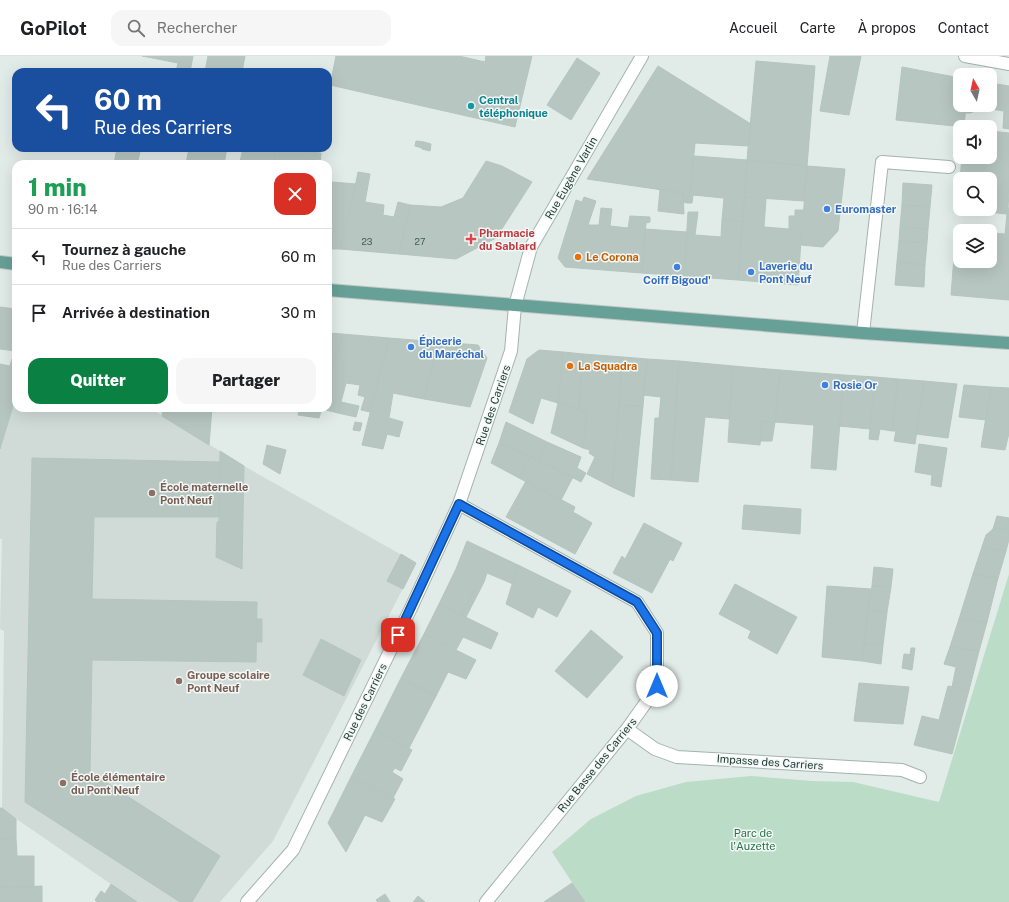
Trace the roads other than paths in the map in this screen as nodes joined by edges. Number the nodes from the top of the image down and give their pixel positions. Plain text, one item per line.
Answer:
1 (642, 56) edge
2 (965, 56) edge
3 (1009, 64) edge
4 (949, 167) dead end
5 (0, 262) edge
6 (12, 264) edge
7 (332, 290) edge
8 (515, 306) junction
9 (863, 333) junction
10 (1009, 343) edge
11 (459, 504) junction
12 (627, 729) junction
13 (920, 776) dead end
14 (247, 902) edge
15 (486, 902) edge

1 - 8 street, Rue Eugène Varlin
2 - 3 street
4 - 9 street
5 - 6 main road
7 - 8 main road
8 - 9 main road
8 - 11 street, Rue des Carriers
9 - 10 main road
11 - 12 street, Rue Basse des Carriers
11 - 14 street, Rue des Carriers
12 - 13 street, Impasse des Carriers
12 - 15 street, Rue Basse des Carriers

